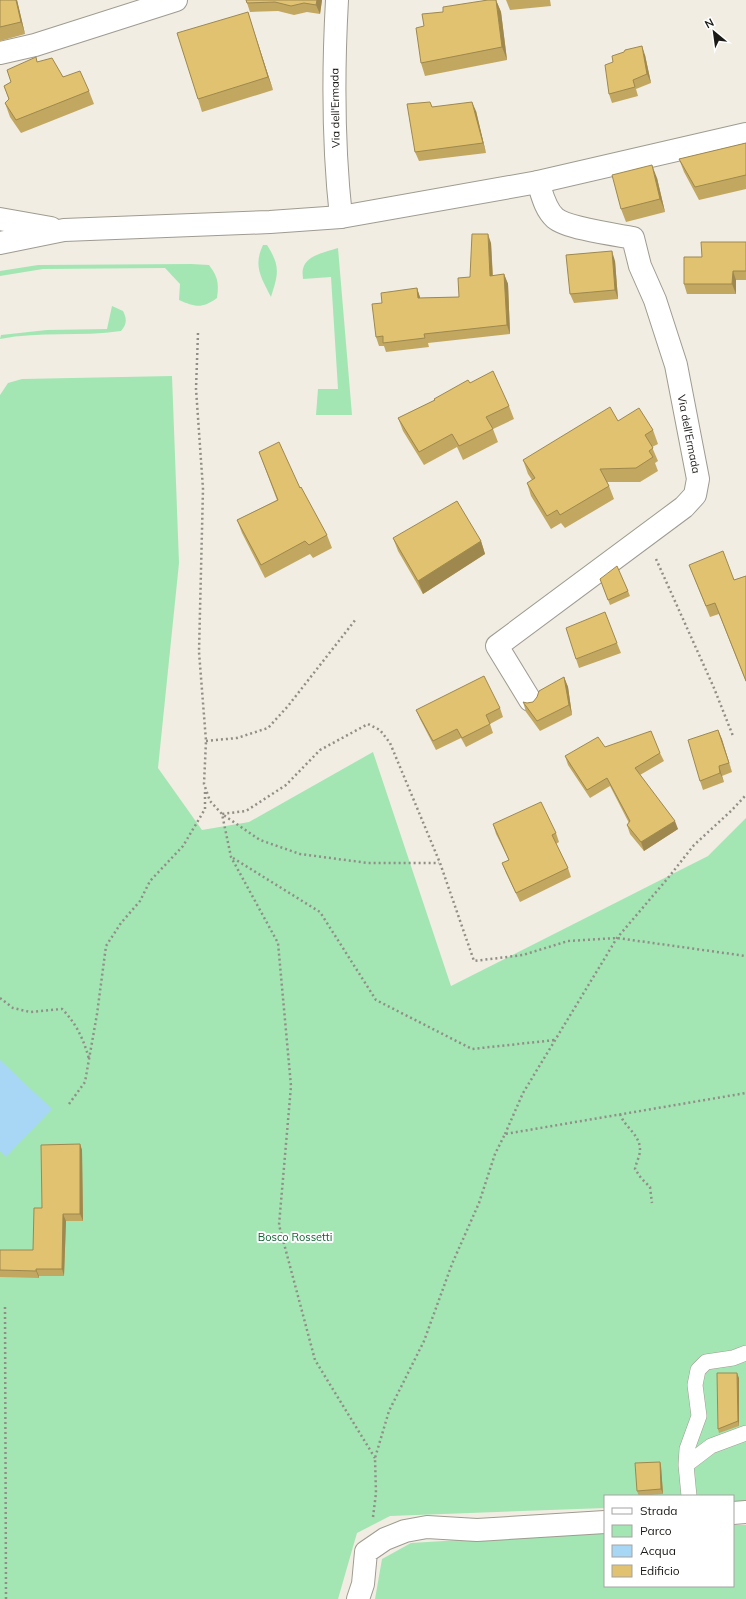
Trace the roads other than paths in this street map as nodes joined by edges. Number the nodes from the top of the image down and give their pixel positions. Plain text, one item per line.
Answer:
1 (176, 0) edge
2 (337, 0) edge
3 (0, 53) edge
4 (746, 134) edge
5 (538, 182) junction
6 (341, 217) junction
7 (0, 219) edge
8 (64, 230) junction
9 (0, 243) edge
10 (530, 700) dead end
11 (746, 1353) edge
12 (746, 1433) edge
13 (686, 1465) junction
14 (689, 1495) edge
15 (746, 1512) edge
16 (734, 1513) edge
17 (604, 1522) edge
18 (358, 1599) edge

1 - 3 street
2 - 6 street, Via dell'Ermada
4 - 5 street
5 - 6 street
5 - 10 street, Via dell'Ermada
6 - 8 street
7 - 8 street
8 - 9 street
11 - 13 lane
12 - 13 lane
13 - 14 lane
15 - 16 street
17 - 18 street

